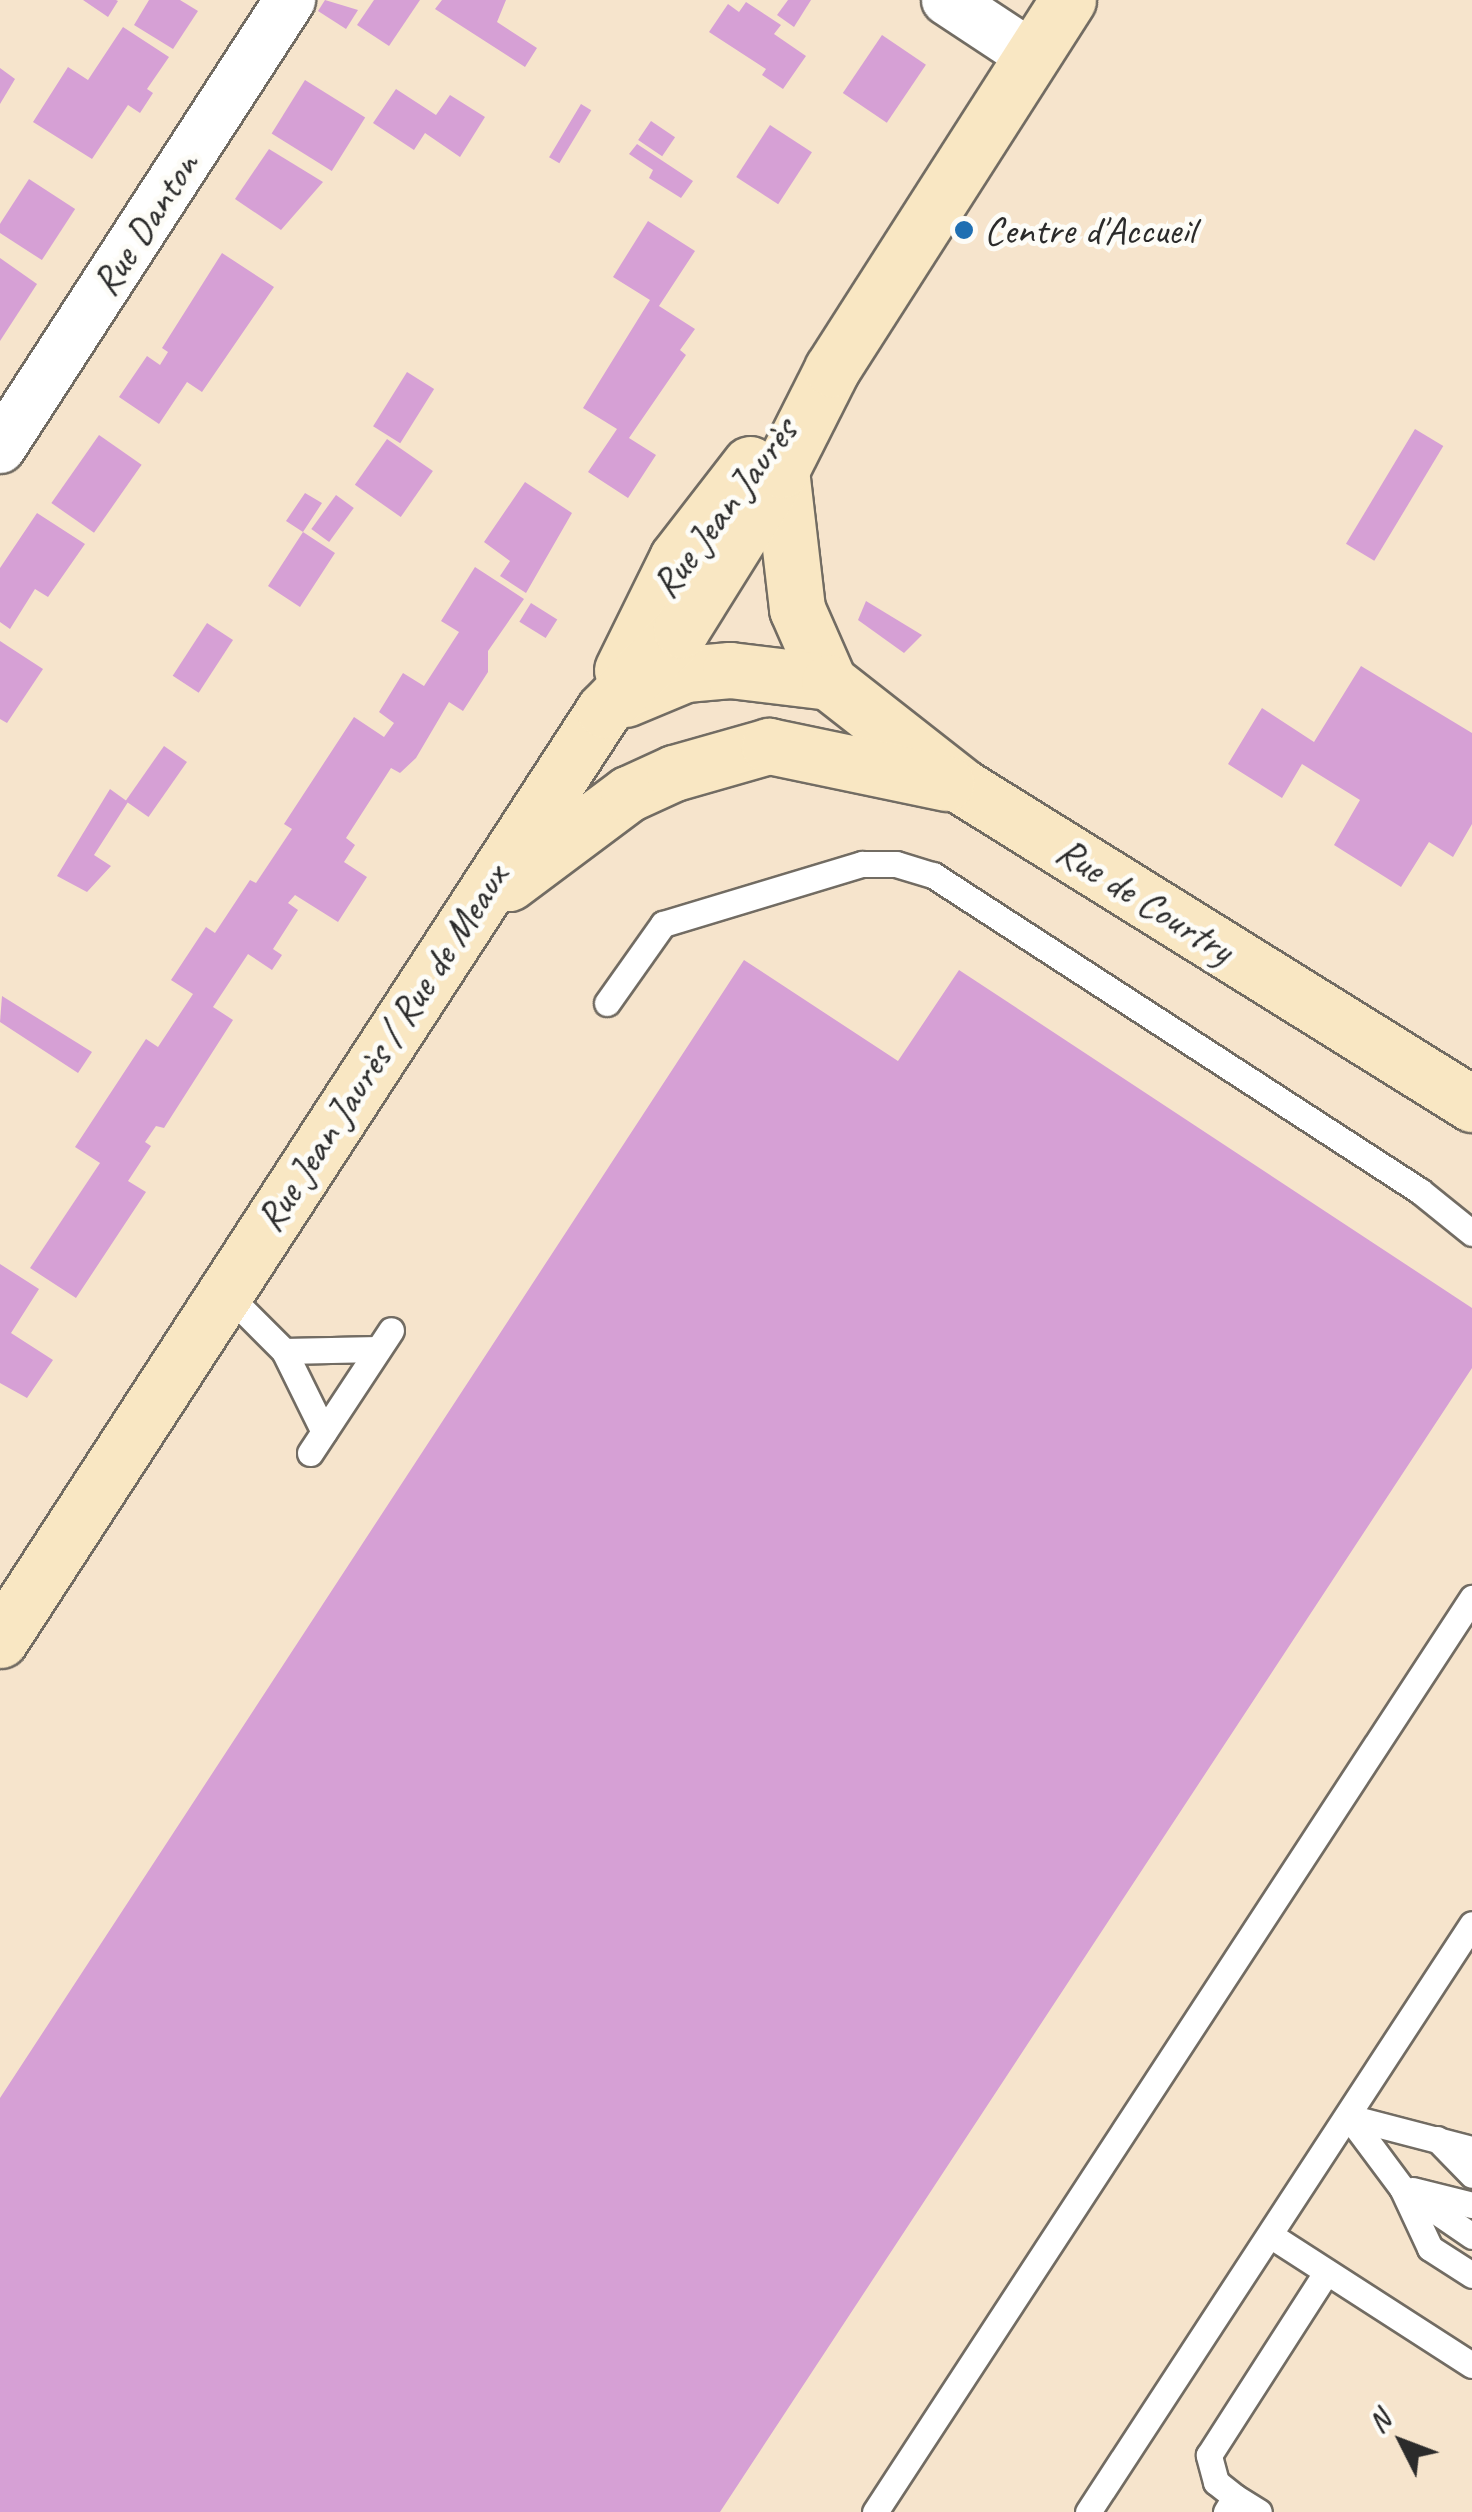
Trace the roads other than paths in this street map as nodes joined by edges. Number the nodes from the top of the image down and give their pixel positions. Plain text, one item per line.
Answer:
1 (290, 0) edge
2 (947, 0) edge
3 (1068, 0) edge
4 (1032, 56) junction
5 (832, 370) junction
6 (0, 448) edge
7 (781, 470) junction
8 (729, 488) junction
9 (722, 566) junction
10 (730, 670) junction
11 (829, 682) junction
12 (604, 710) junction
13 (769, 746) junction
14 (963, 787) junction
15 (463, 921) junction
16 (607, 1003) dead end
17 (1472, 1104) edge
18 (1472, 1233) edge
19 (225, 1292) junction
20 (284, 1351) junction
21 (1472, 1598) edge
22 (0, 1640) edge
23 (1472, 1924) edge
24 (1349, 2117) junction
25 (1438, 2139) junction
26 (1472, 2149) edge
27 (1472, 2175) edge
28 (1402, 2188) junction
29 (1472, 2205) edge
30 (1270, 2235) junction
31 (1472, 2236) edge
32 (1326, 2272) junction
33 (1472, 2275) edge
34 (1472, 2365) edge
35 (1230, 2504) edge
36 (874, 2512) edge
37 (1088, 2512) edge
38 (1259, 2512) edge

1 - 6 street, Rue Danton
2 - 4 street
3 - 4 main road, Rue Jean Jaurès
4 - 5 main road, Rue Jean Jaurès
5 - 7 main road, Rue Jean Jaurès
5 - 8 main road, Rue Jean Jaurès
7 - 9 main road, Rue Jean Jaurès / Rue de Meaux
7 - 11 main road, Rue de Courtry
8 - 9 main road
8 - 12 main road, Rue Jean Jaurès
9 - 10 main road
9 - 12 main road, Rue Jean Jaurès / Rue de Meaux
10 - 11 main road
10 - 12 main road
10 - 13 main road
11 - 14 main road, Rue de Courtry
12 - 15 main road, Rue Jean Jaurès / Rue de Meaux
13 - 14 main road
13 - 15 main road
14 - 17 main road, Rue de Courtry
15 - 19 main road, Rue Jean Jaurès / Rue de Meaux
16 - 18 lane
19 - 20 lane
19 - 22 main road, Rue Jean Jaurès / Rue de Meaux
20 - 20 lane
21 - 36 lane
23 - 24 lane
24 - 25 lane
24 - 28 lane
24 - 30 lane
25 - 26 lane
25 - 27 lane
28 - 29 lane
28 - 31 lane
28 - 33 lane
30 - 32 lane
30 - 37 lane
32 - 34 lane
32 - 35 lane
35 - 38 lane

